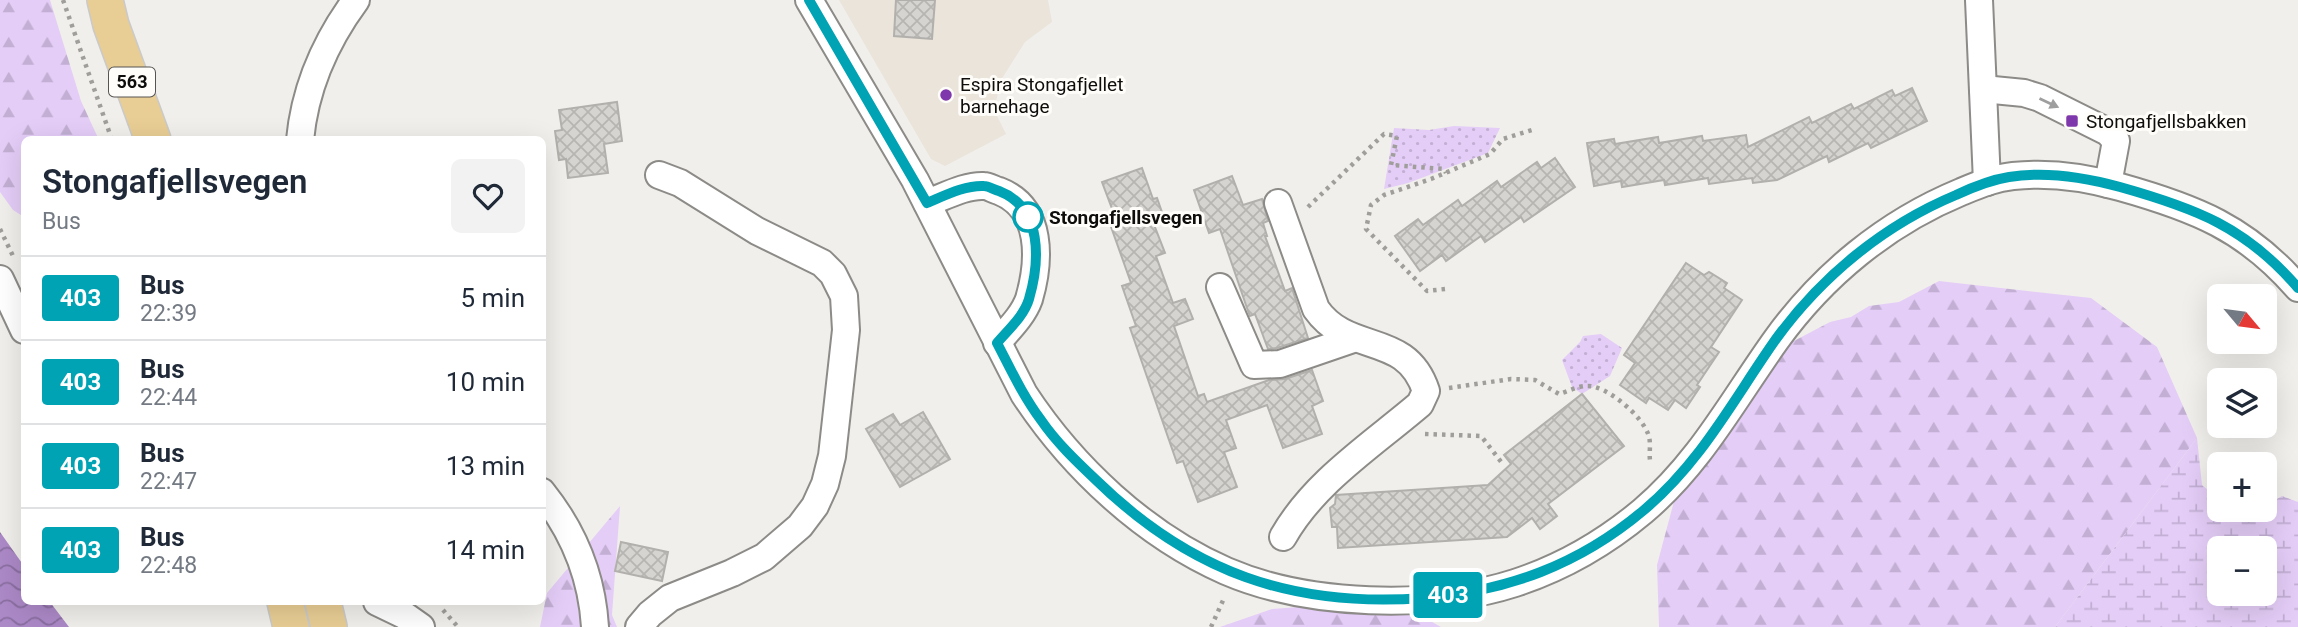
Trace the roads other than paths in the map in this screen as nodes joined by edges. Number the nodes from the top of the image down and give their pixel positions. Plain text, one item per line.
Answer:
1 (87, 0) edge
2 (356, 0) edge
3 (809, 0) edge
4 (1979, 0) edge
5 (108, 13) edge
6 (1983, 89) junction
7 (152, 136) edge
8 (301, 136) edge
9 (659, 175) dead end
10 (1987, 182) junction
11 (2109, 184) junction
12 (927, 203) junction
13 (1278, 203) dead end
14 (0, 279) edge
15 (1220, 287) dead end
16 (2298, 288) edge
17 (21, 324) edge
18 (1353, 339) junction
19 (997, 343) junction
20 (546, 497) edge
21 (1283, 537) dead end
22 (324, 605) edge
23 (383, 605) edge
24 (329, 627) edge
25 (421, 627) edge
26 (595, 627) edge
27 (639, 627) edge

1 - 5 main road
2 - 8 street
3 - 12 street
4 - 6 street
5 - 7 main road, 563
6 - 10 street
6 -> 11 street
9 - 27 street
10 - 11 street
10 - 19 street
11 - 16 street
12 - 19 street
12 - 19 street
13 - 18 street
14 - 17 street
15 - 18 street
18 - 21 street
20 - 26 street
22 - 24 main road
23 - 25 street

